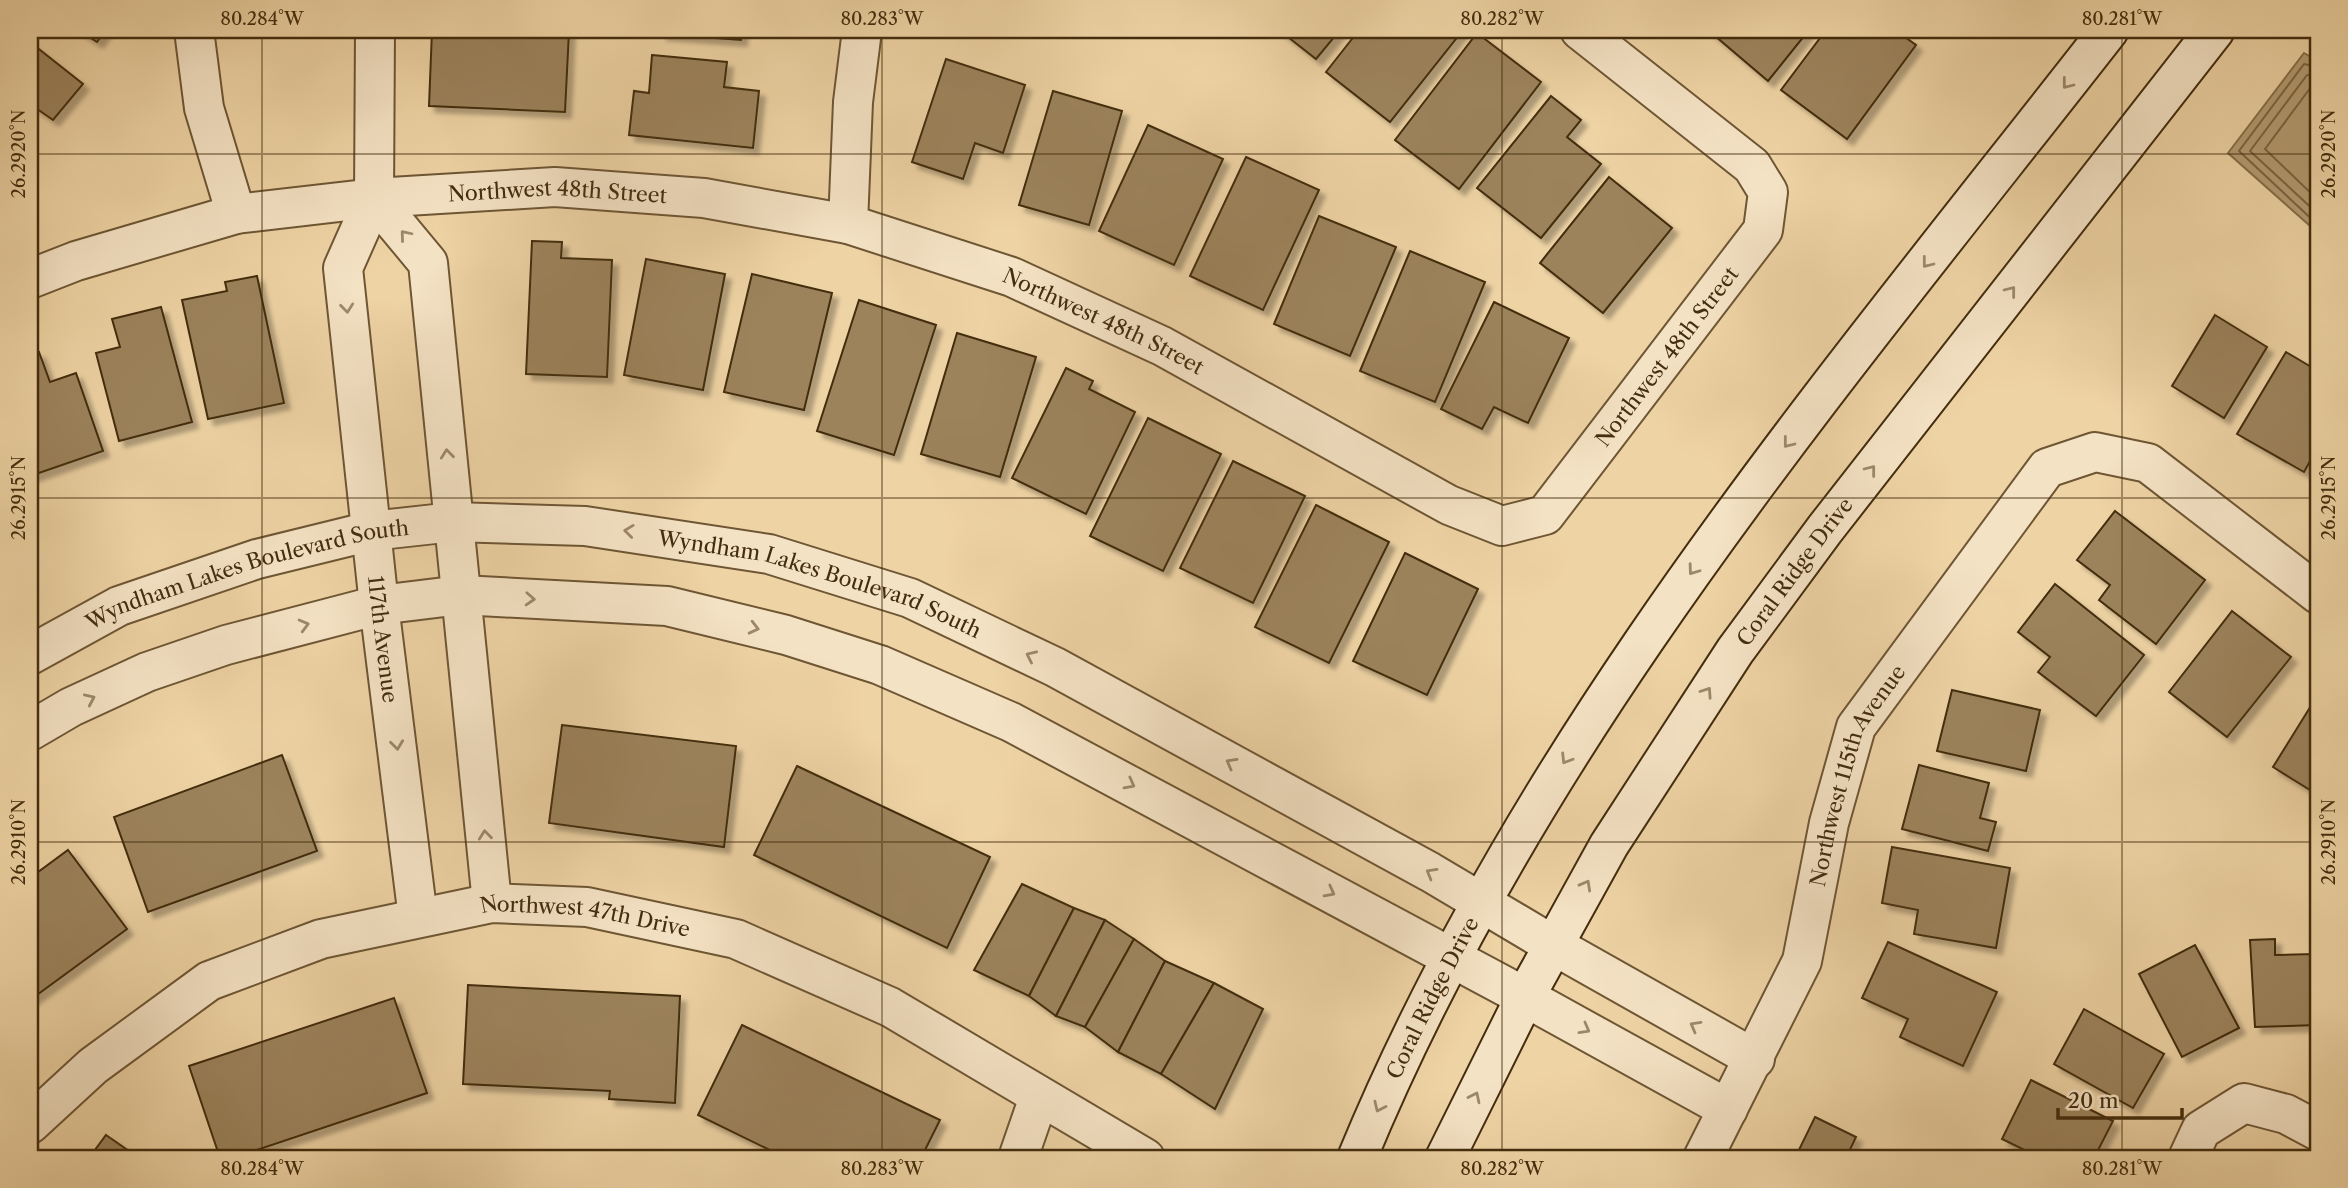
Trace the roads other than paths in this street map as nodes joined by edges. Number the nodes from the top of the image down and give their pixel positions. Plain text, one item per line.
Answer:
1 (194, 30) edge
2 (375, 30) edge
3 (862, 30) edge
4 (1580, 30) edge
5 (2109, 30) edge
6 (2215, 30) edge
7 (374, 198) junction
8 (236, 214) junction
9 (848, 224) junction
10 (30, 279) edge
11 (453, 522) junction
12 (372, 531) junction
13 (2318, 594) edge
14 (461, 595) junction
15 (379, 605) junction
16 (30, 655) edge
17 (30, 731) edge
18 (1480, 901) junction
19 (492, 903) junction
20 (418, 918) junction
21 (1553, 945) junction
22 (1452, 958) junction
23 (1525, 997) junction
24 (1755, 1059) junction
25 (1039, 1097) junction
26 (1728, 1109) junction
27 (30, 1124) edge
28 (2318, 1131) edge
29 (1018, 1158) edge
30 (1145, 1158) edge
31 (1357, 1158) edge
32 (1445, 1158) edge
33 (1703, 1158) edge
34 (2188, 1158) edge

1 - 8 street
2 - 7 street, 117th Avenue
3 - 9 street
4 - 9 street, Northwest 48th Street
5 -> 18 street, Coral Ridge Drive
21 -> 6 street, Coral Ridge Drive
7 - 8 street, Northwest 48th Street
7 - 9 street, Northwest 48th Street
11 -> 7 street
7 -> 12 street, 117th Avenue
8 - 10 street, Northwest 48th Street
11 - 12 street, Wyndham Lakes Boulevard South
11 - 14 street
18 -> 11 street, Wyndham Lakes Boulevard South
12 - 15 street, 117th Avenue
12 - 16 street, Wyndham Lakes Boulevard South
13 - 24 street, Northwest 115th Avenue
14 - 15 street
19 -> 14 street
14 -> 22 street
17 -> 15 street
15 -> 20 street, 117th Avenue
18 - 21 street, Wyndham Lakes Boulevard South
18 - 22 street, Coral Ridge Drive
19 - 20 street, Northwest 47th Drive
19 - 25 street, Northwest 47th Drive
20 - 27 street, Northwest 47th Drive
21 - 23 street, Coral Ridge Drive
24 -> 21 street
22 - 23 street
22 -> 31 street, Coral Ridge Drive
23 -> 26 street
32 -> 23 street, Coral Ridge Drive
24 - 26 street, Northwest 115th Avenue
25 - 29 street
25 - 30 street, Northwest 47th Drive
26 - 33 street, Northwest 115th Avenue
28 - 34 street

